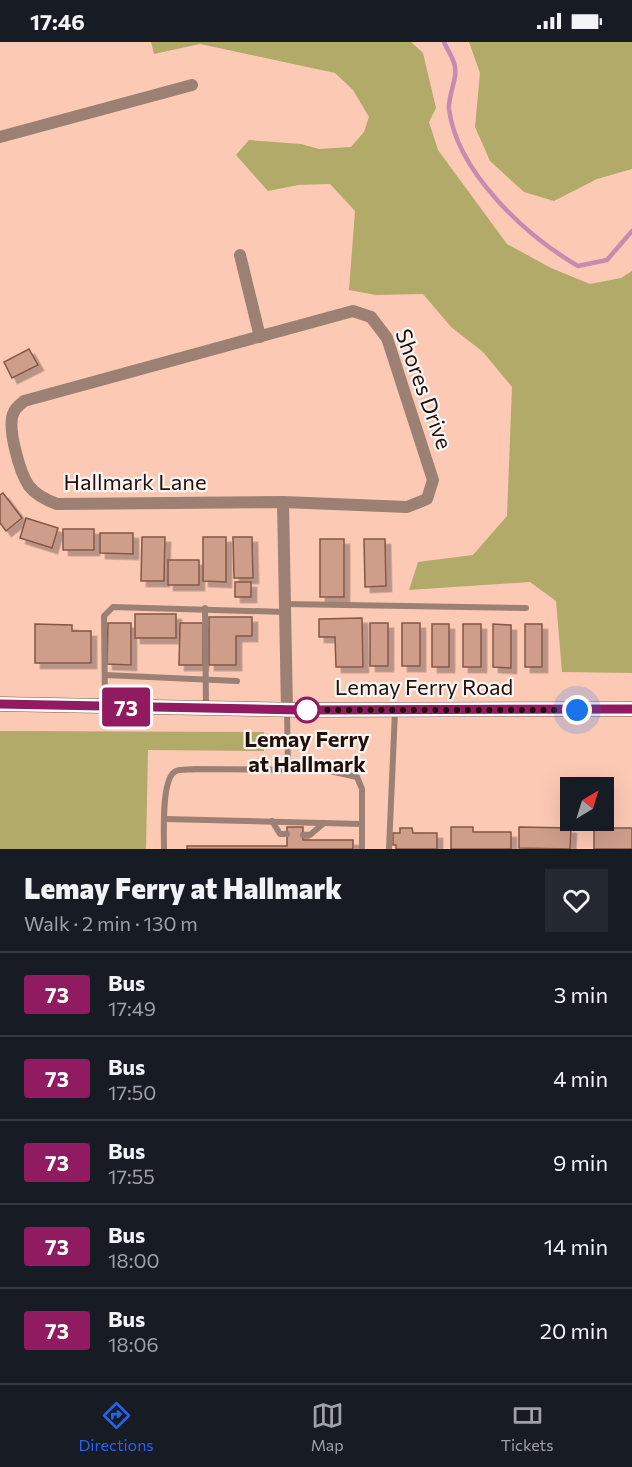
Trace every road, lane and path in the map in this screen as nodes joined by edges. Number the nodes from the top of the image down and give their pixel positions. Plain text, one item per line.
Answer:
1 (192, 85) dead end
2 (0, 137) edge
3 (240, 255) dead end
4 (260, 338) junction
5 (39, 396) joint
6 (283, 502) junction
7 (407, 507) joint
8 (205, 608) junction
9 (285, 608) junction
10 (526, 608) dead end
11 (105, 675) junction
12 (206, 680) junction
13 (237, 681) dead end
14 (0, 704) edge
15 (105, 706) junction
16 (206, 708) junction
17 (632, 709) edge
18 (287, 710) junction
19 (395, 711) junction
20 (288, 770) junction
21 (165, 819) junction
22 (272, 821) junction
23 (324, 823) junction
24 (362, 824) junction
25 (287, 834) dead end
26 (303, 835) dead end
27 (164, 849) edge
28 (362, 849) edge
29 (389, 849) edge

1 - 2 street
3 - 4 street
4 - 5 street, Shores Drive
4 - 7 street, Shores Drive
5 - 6 street, Hallmark Lane
6 - 7 street, Hallmark Lane
6 - 9 street
8 - 9 lane
8 - 11 lane
8 - 12 lane
9 - 10 lane
9 - 18 street
11 - 12 lane
11 - 15 lane
12 - 13 lane
12 - 16 lane
14 - 15 main road, Lemay Ferry Road
15 - 16 main road, Lemay Ferry Road
16 - 18 main road, Lemay Ferry Road
17 - 19 main road, Lemay Ferry Road
18 - 19 main road, Lemay Ferry Road
18 - 20 lane
19 - 29 lane
20 - 21 lane
20 - 24 lane
21 - 22 lane
21 - 27 lane
22 - 23 lane
22 - 25 lane
23 - 24 lane
23 - 26 lane
24 - 28 lane

